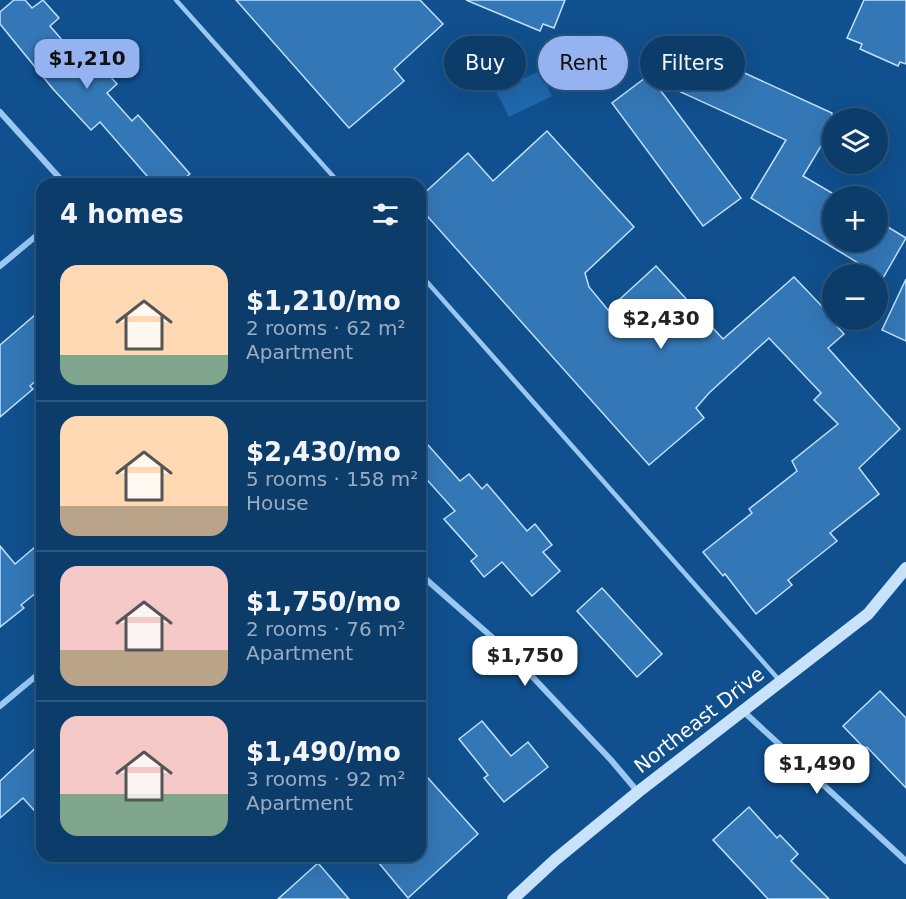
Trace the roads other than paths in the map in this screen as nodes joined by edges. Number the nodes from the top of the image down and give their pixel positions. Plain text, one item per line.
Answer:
1 (176, 0) edge
2 (0, 112) edge
3 (60, 178) edge
4 (335, 178) edge
5 (36, 236) edge
6 (0, 266) edge
7 (426, 281) edge
8 (906, 568) edge
9 (426, 579) edge
10 (36, 675) edge
11 (781, 681) junction
12 (0, 706) edge
13 (743, 711) junction
14 (638, 792) junction
15 (906, 861) edge
16 (513, 899) edge

1 - 4 lane
2 - 3 street
5 - 6 street
7 - 11 lane
8 - 11 street, Northeast Drive
9 - 14 street
10 - 12 street
11 - 13 street, Northeast Drive
13 - 14 street, Northeast Drive
13 - 15 street
14 - 16 street, Northeast Drive

